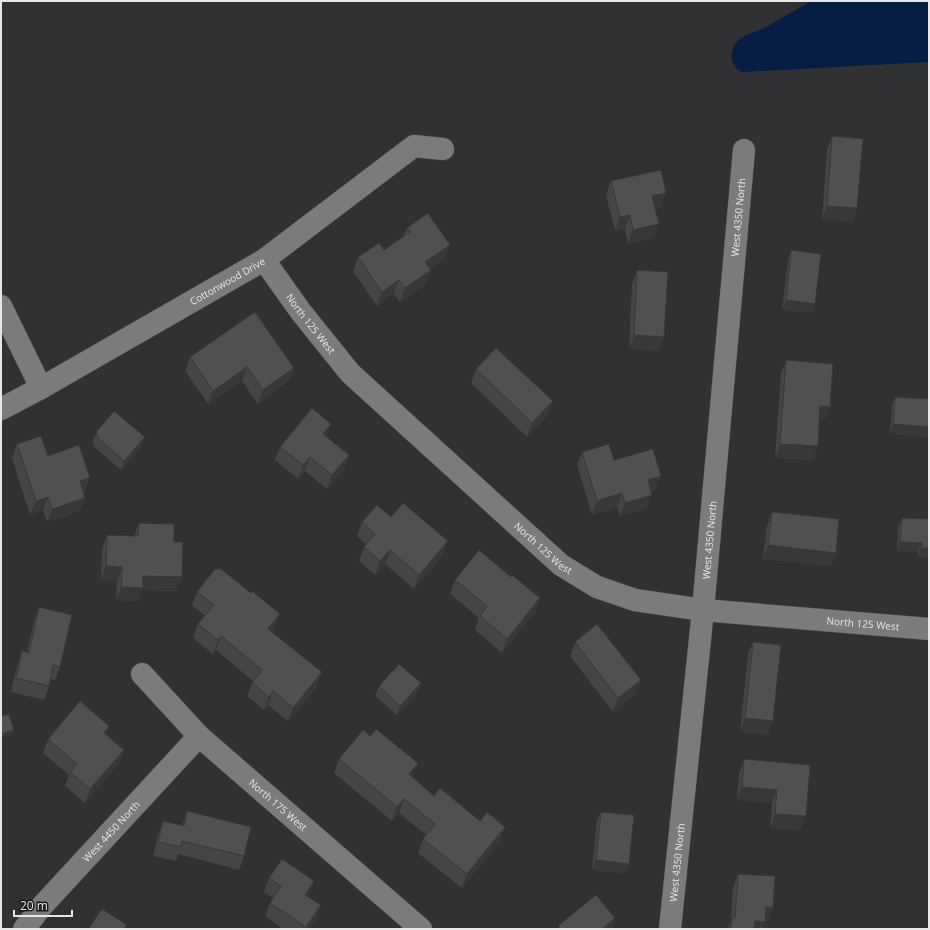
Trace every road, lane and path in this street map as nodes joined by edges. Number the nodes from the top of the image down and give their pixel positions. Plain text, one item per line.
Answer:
1 (443, 149) dead end
2 (744, 150) dead end
3 (264, 260) junction
4 (1, 306) edge
5 (41, 388) junction
6 (1, 409) edge
7 (703, 610) junction
8 (929, 629) edge
9 (142, 674) dead end
10 (199, 736) junction
11 (24, 929) edge
12 (421, 929) edge
13 (670, 929) edge

1 - 3 street, Cottonwood Drive
2 - 7 street, West 4350 North
3 - 5 street, Cottonwood Drive
3 - 7 street, North 125 West
4 - 5 street
5 - 6 street, Cottonwood Drive
7 - 8 street, North 125 West
7 - 13 street, West 4350 North
9 - 10 street, North 175 West
10 - 11 street, West 4450 North
10 - 12 street, North 175 West

